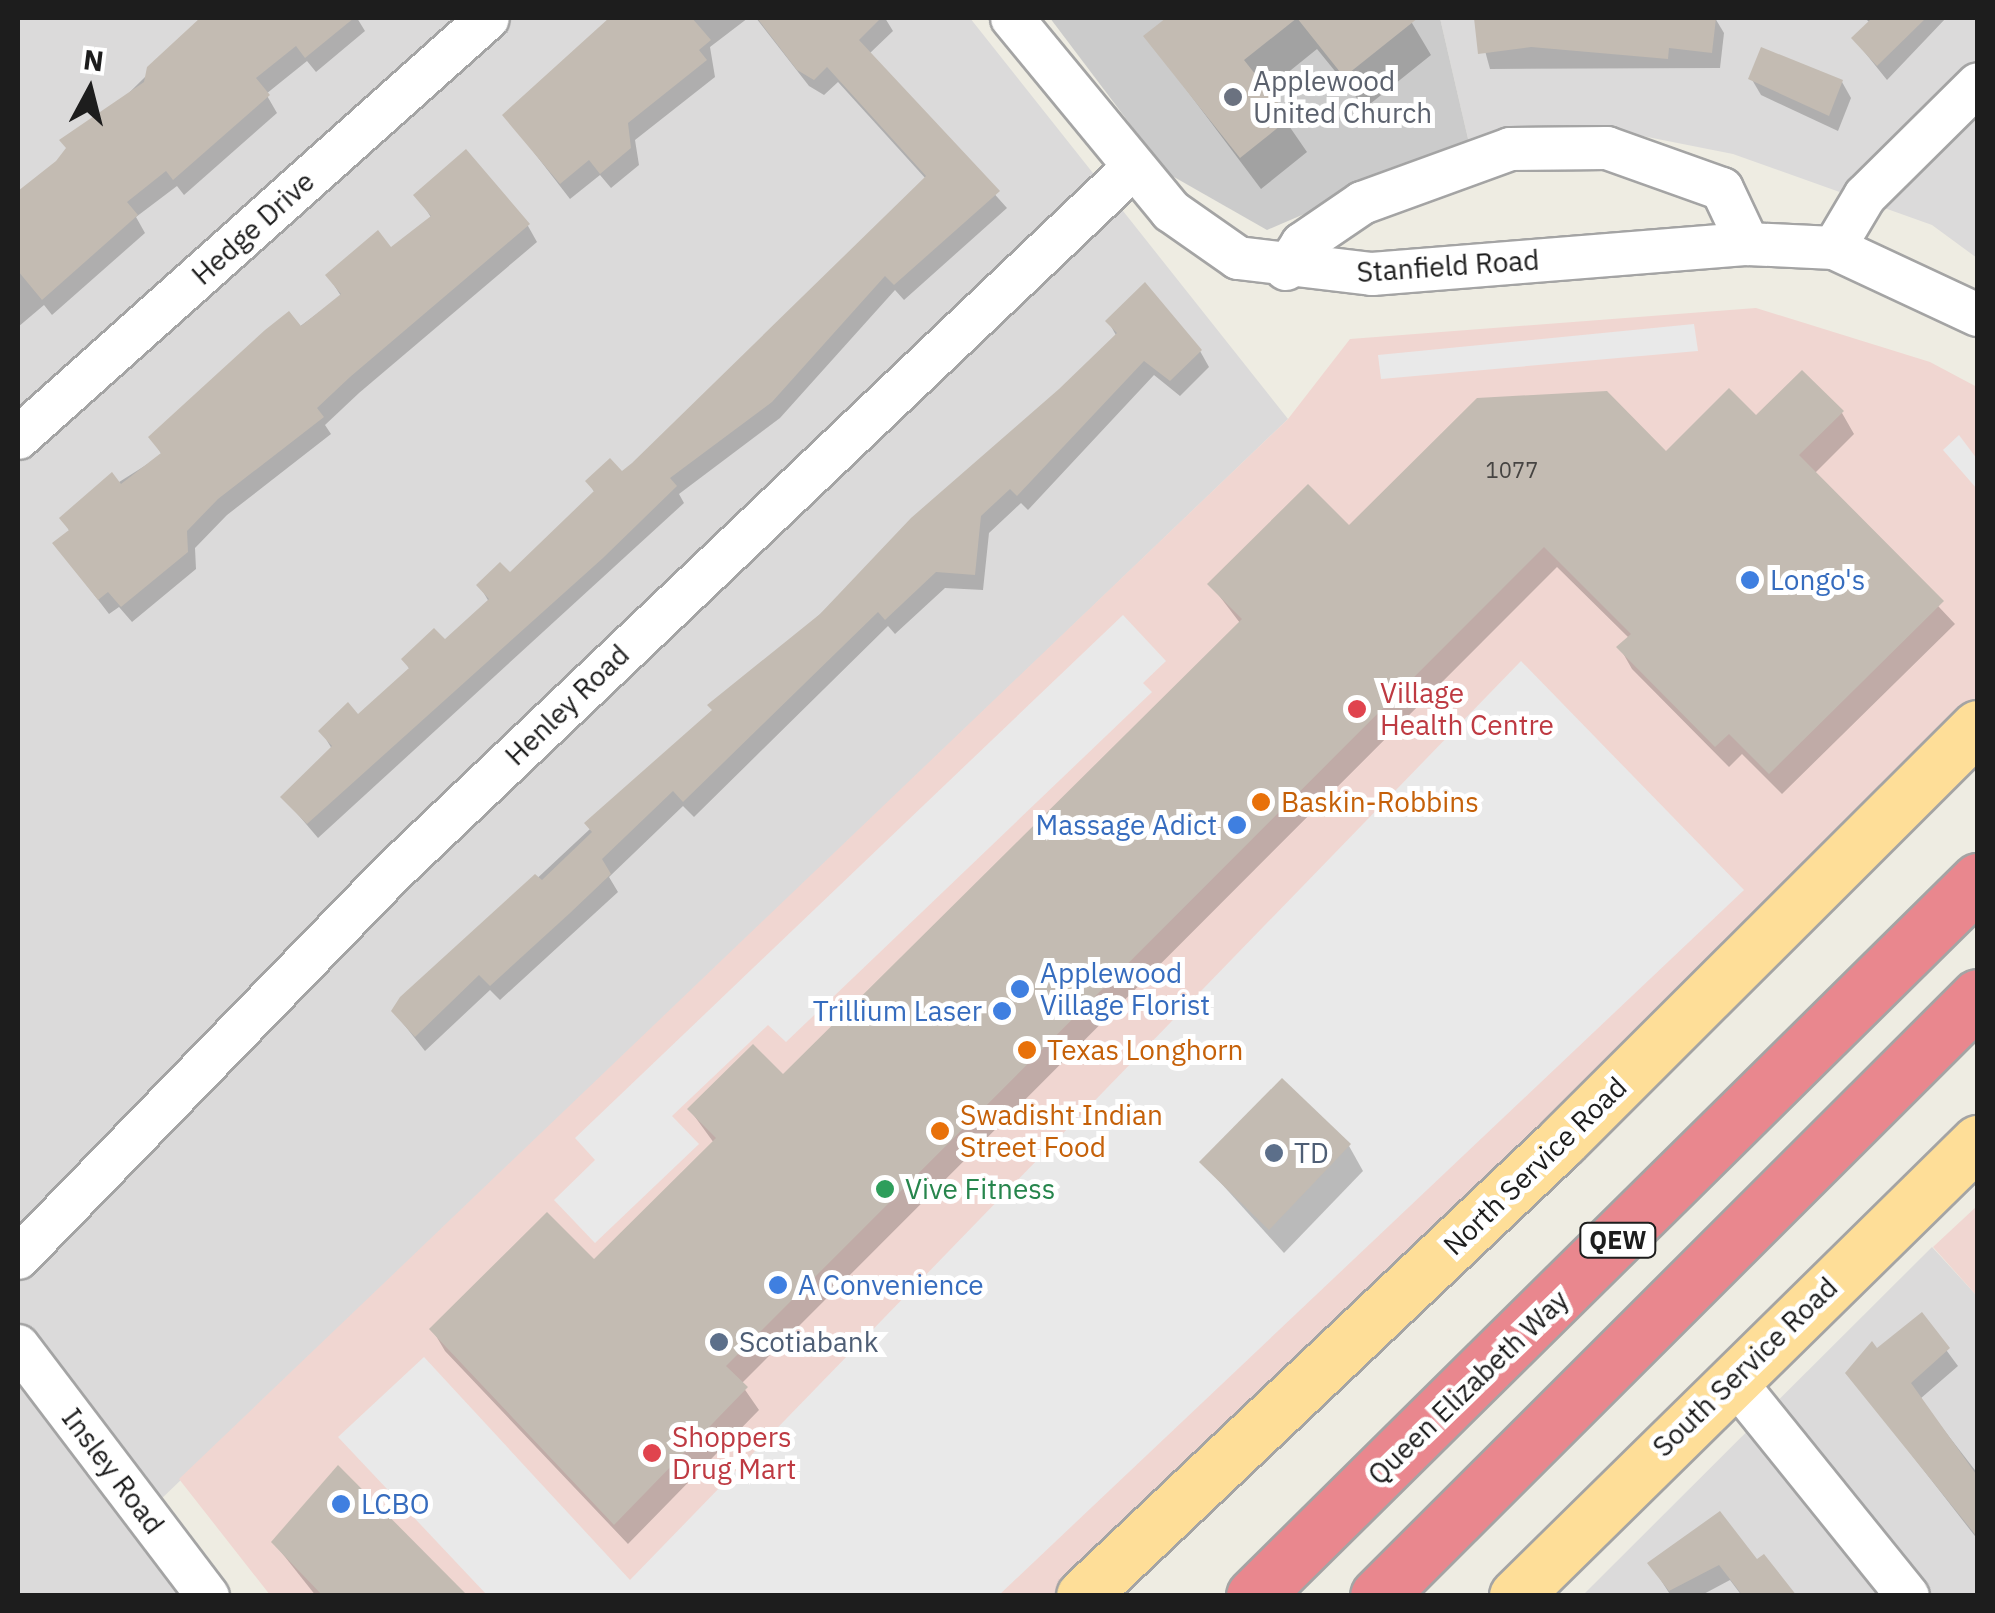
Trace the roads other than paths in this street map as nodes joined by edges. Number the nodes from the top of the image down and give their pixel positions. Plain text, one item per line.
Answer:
1 (488, 18) edge
2 (1012, 18) edge
3 (1978, 84) edge
4 (1133, 168) junction
5 (1748, 244) junction
6 (1834, 248) junction
7 (1286, 268) junction
8 (1978, 315) edge
9 (18, 438) edge
10 (1978, 726) edge
11 (1978, 881) edge
12 (1978, 997) edge
13 (1978, 1142) edge
14 (18, 1258) edge
15 (18, 1346) edge
16 (1732, 1378) junction
17 (208, 1596) edge
18 (1083, 1596) edge
19 (1254, 1596) edge
20 (1378, 1596) edge
21 (1516, 1596) edge
22 (1908, 1596) edge

1 - 9 street, Hedge Drive
2 - 4 street, Stanfield Road
3 - 6 street
4 - 7 street, Stanfield Road
4 - 14 street, Henley Road
5 - 6 street, Stanfield Road
5 - 7 street, Stanfield Road
5 - 7 street
6 - 8 street, Stanfield Road
10 - 18 main road, North Service Road
11 - 19 highway, Queen Elizabeth Way / QEW
12 - 20 highway, QEW
13 - 16 main road, South Service Road
15 - 17 street, Insley Road
16 - 21 main road, South Service Road
16 - 22 street

